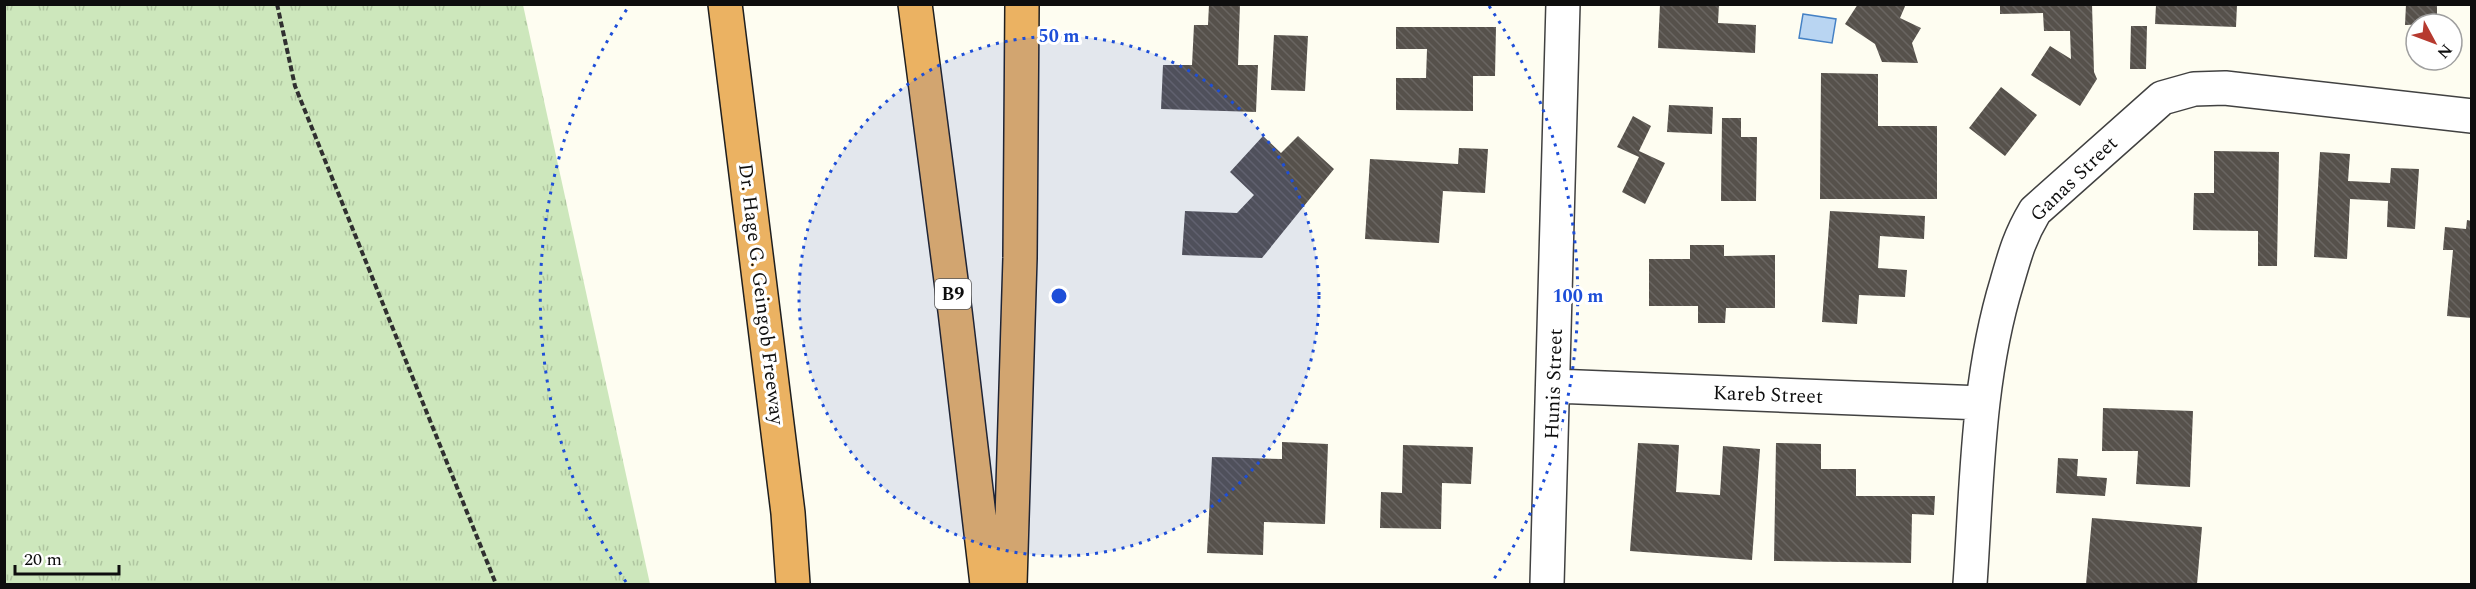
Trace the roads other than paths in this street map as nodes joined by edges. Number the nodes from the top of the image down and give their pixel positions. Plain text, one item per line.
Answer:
1 (703, 4) edge
2 (725, 4) edge
3 (915, 4) edge
4 (1022, 4) edge
5 (1563, 4) edge
6 (2472, 116) edge
7 (740, 129) junction
8 (1554, 386) junction
9 (1982, 403) junction
10 (793, 585) edge
11 (987, 585) edge
12 (1010, 585) edge
13 (1547, 585) edge
14 (1970, 585) edge

1 - 7 highway
2 - 7 highway, Dr. Hage G. Geingob Freeway
3 - 11 highway, B9
4 - 12 highway
5 - 8 street, Hunis Street
6 - 9 street, Ganas Street
7 - 10 highway, Dr. Hage G. Geingob Freeway
8 - 9 street, Kareb Street
8 - 13 street, Hunis Street
9 - 14 street, Ganas Street

